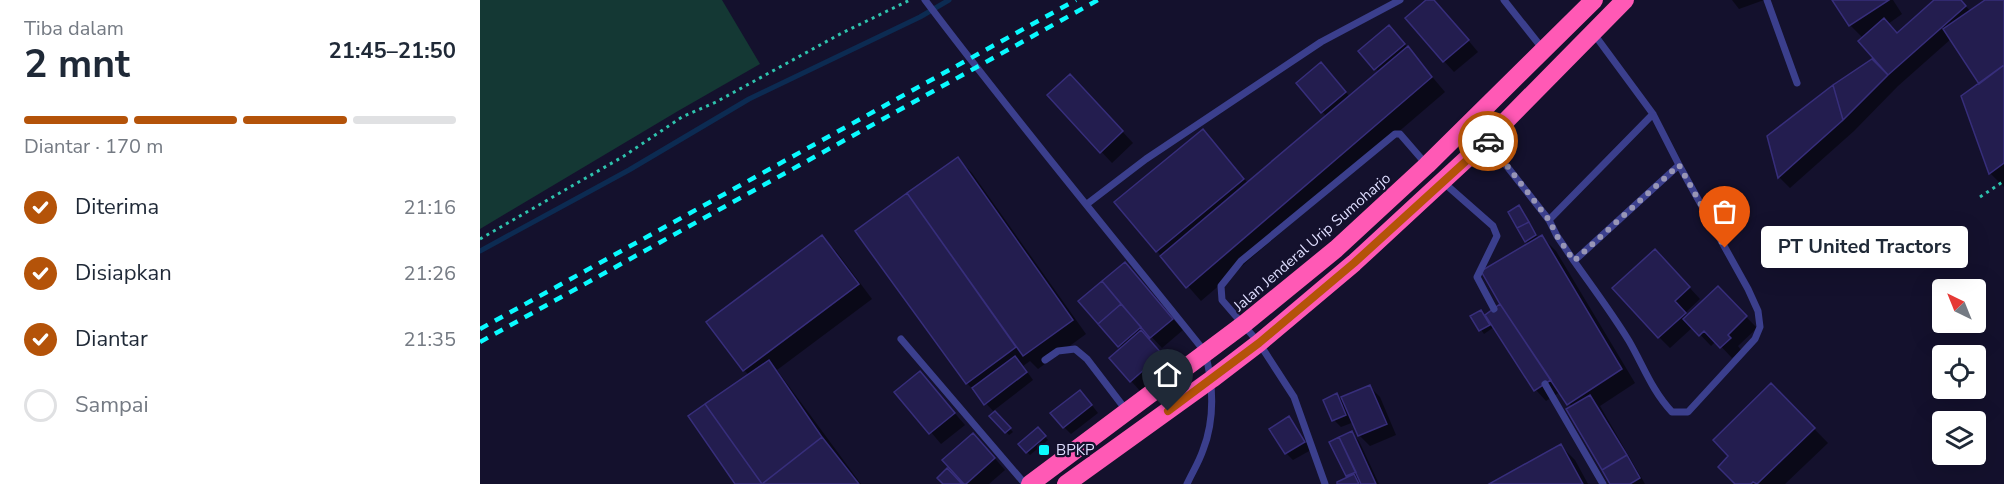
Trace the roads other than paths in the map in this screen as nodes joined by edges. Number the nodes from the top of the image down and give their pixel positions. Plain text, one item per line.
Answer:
1 (1400, 0) edge
2 (1504, 0) edge
3 (1594, 0) edge
4 (1625, 0) edge
5 (1767, 0) edge
6 (927, 3) edge
7 (1593, 32) junction
8 (1544, 50) junction
9 (1797, 83) dead end
10 (1653, 114) junction
11 (1487, 141) junction
12 (1427, 165) junction
13 (1679, 165) junction
14 (1443, 182) junction
15 (1087, 204) junction
16 (1549, 220) junction
17 (1574, 261) junction
18 (1494, 309) dead end
19 (1244, 324) junction
20 (901, 339) dead end
21 (1259, 343) junction
22 (1205, 352) junction
23 (1044, 360) dead end
24 (1212, 379) junction
25 (1545, 384) dead end
26 (1128, 412) junction
27 (1025, 484) edge
28 (1030, 484) edge
29 (1066, 484) edge
30 (1187, 484) edge
31 (1324, 484) edge
32 (1603, 484) edge

1 - 15 lane
2 - 8 lane
3 - 8 highway, Jalan Jenderal Urip Sumoharjo
4 - 7 highway
5 - 9 lane
6 - 15 lane
7 - 10 lane
7 - 11 highway
8 - 12 highway, Jalan Jenderal Urip Sumoharjo
10 - 13 lane
10 - 16 lane
11 - 14 highway
11 - 16 lane
12 - 19 highway, Jalan Jenderal Urip Sumoharjo
12 - 19 lane
13 - 17 lane
13 - 17 lane
14 - 18 lane
14 - 21 highway
15 - 22 lane
16 - 17 lane
19 - 21 lane
19 - 22 highway, Jalan Jenderal Urip Sumoharjo
20 - 27 lane
21 - 24 highway
21 - 31 lane
22 - 24 lane
22 - 26 highway, Jalan Jenderal Urip Sumoharjo
23 - 26 lane
24 - 29 highway
24 - 30 lane
25 - 32 lane
26 - 28 highway, Jalan Jenderal Urip Sumoharjo

